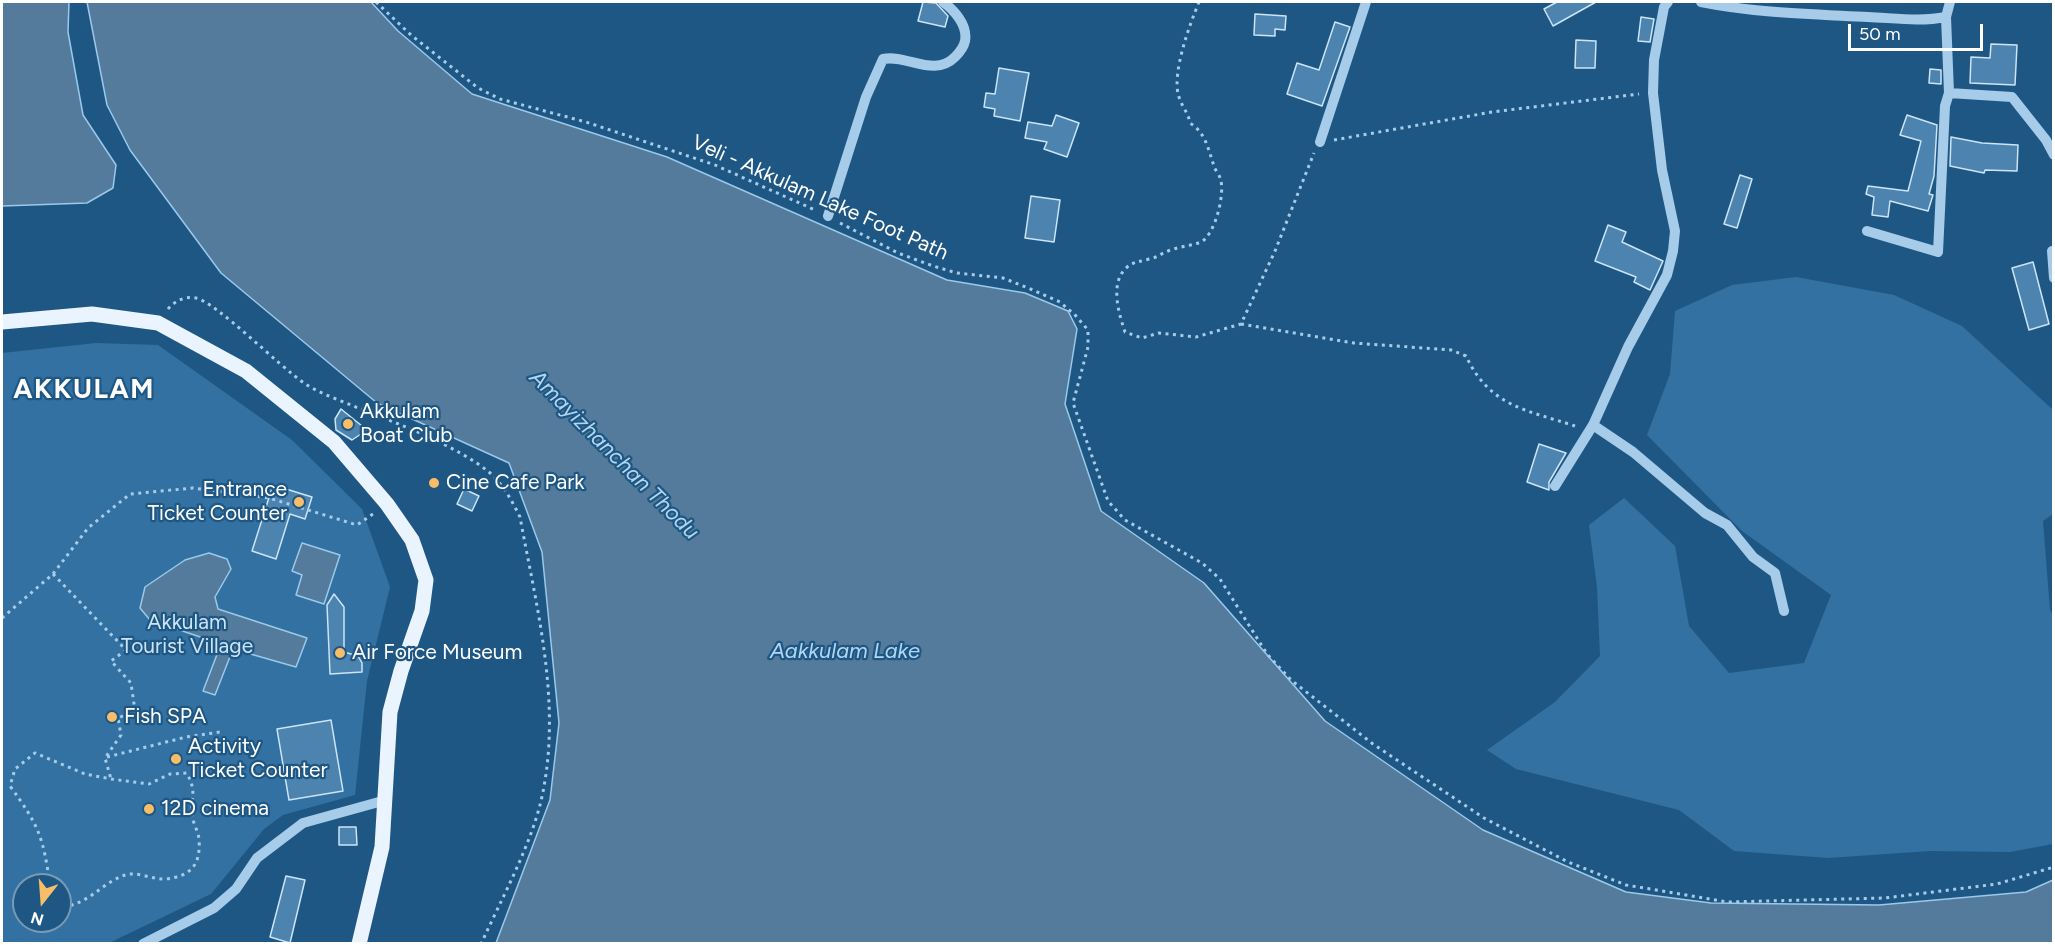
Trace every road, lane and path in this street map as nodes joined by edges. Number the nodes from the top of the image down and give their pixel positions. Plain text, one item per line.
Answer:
1 (376, 2) edge
2 (943, 2) edge
3 (1199, 2) edge
4 (1366, 2) edge
5 (1668, 2) edge
6 (1701, 2) edge
7 (1950, 2) edge
8 (1946, 17) junction
9 (1653, 93) junction
10 (1949, 93) junction
11 (1320, 142) junction
12 (2054, 155) edge
13 (828, 216) junction
14 (1867, 231) dead end
15 (2052, 251) dead end
16 (2054, 278) edge
17 (2, 322) edge
18 (1241, 324) junction
19 (1593, 425) junction
20 (1555, 486) dead end
21 (387, 504) junction
22 (53, 574) junction
23 (1784, 611) dead end
24 (2, 618) edge
25 (220, 732) dead end
26 (105, 758) junction
27 (111, 779) junction
28 (386, 800) junction
29 (2054, 867) edge
30 (48, 873) edge
31 (72, 906) edge
32 (143, 944) edge
33 (359, 944) edge

1 - 13 path, Veli - Akkulam Lake Foot Path
2 - 13 street
3 - 18 path
4 - 11 street
5 - 9 street
6 - 8 street
7 - 8 street
8 - 10 street
9 - 11 path
9 - 19 street
10 - 12 street
10 - 14 street
11 - 18 path
13 - 29 path, Veli - Akkulam Lake Foot Path
15 - 16 street
17 - 21 main road
18 - 19 path
19 - 20 street
19 - 23 street
21 - 22 path
21 - 28 main road
22 - 24 path
22 - 26 path
25 - 26 path
26 - 27 path
27 - 30 path
27 - 31 path
28 - 32 street
28 - 33 main road

